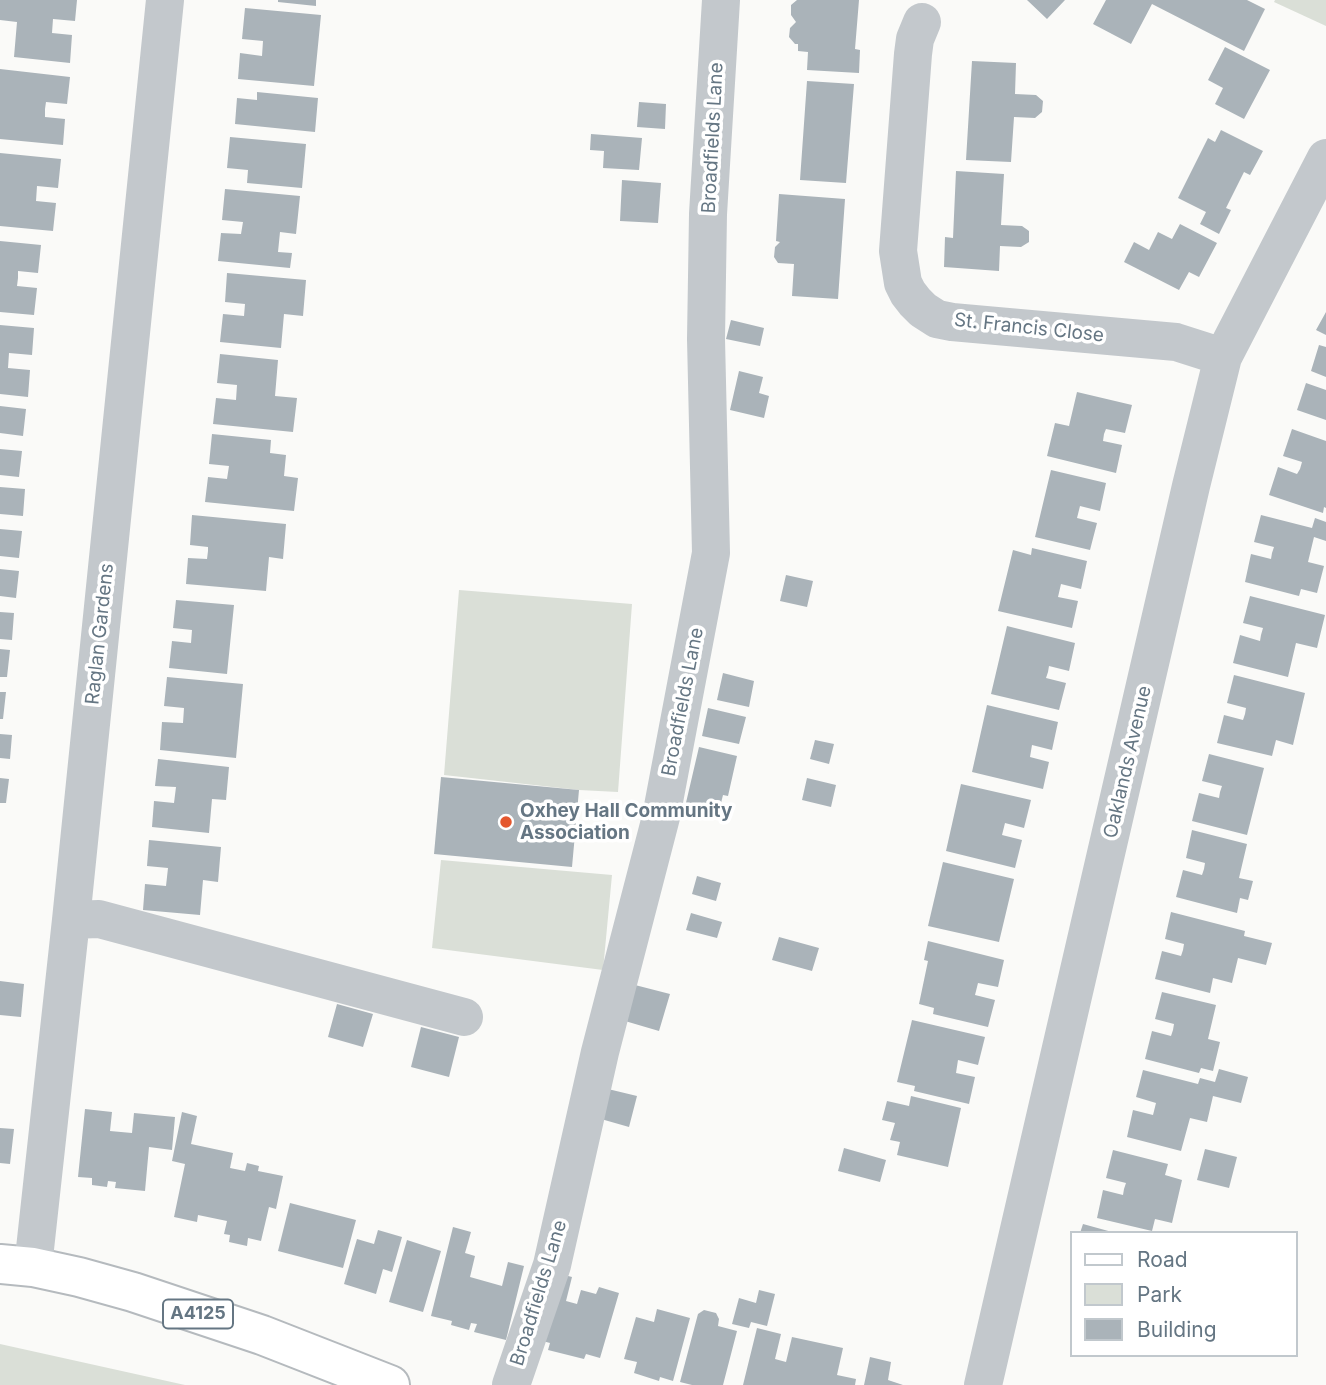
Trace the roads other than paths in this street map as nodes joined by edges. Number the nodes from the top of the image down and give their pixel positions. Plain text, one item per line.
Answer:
1 (165, 0) edge
2 (721, 0) edge
3 (922, 22) dead end
4 (1326, 158) edge
5 (1223, 357) junction
6 (71, 920) junction
7 (464, 1017) dead end
8 (17, 1266) edge
9 (390, 1385) edge
10 (511, 1385) edge
11 (984, 1385) edge

1 - 6 street, Raglan Gardens
2 - 10 street, Broadfields Lane
3 - 5 street, St. Francis Close
4 - 5 street, Oaklands Avenue
5 - 11 street, Oaklands Avenue
6 - 7 street
6 - 8 street, Raglan Gardens
8 - 9 main road, A4125

